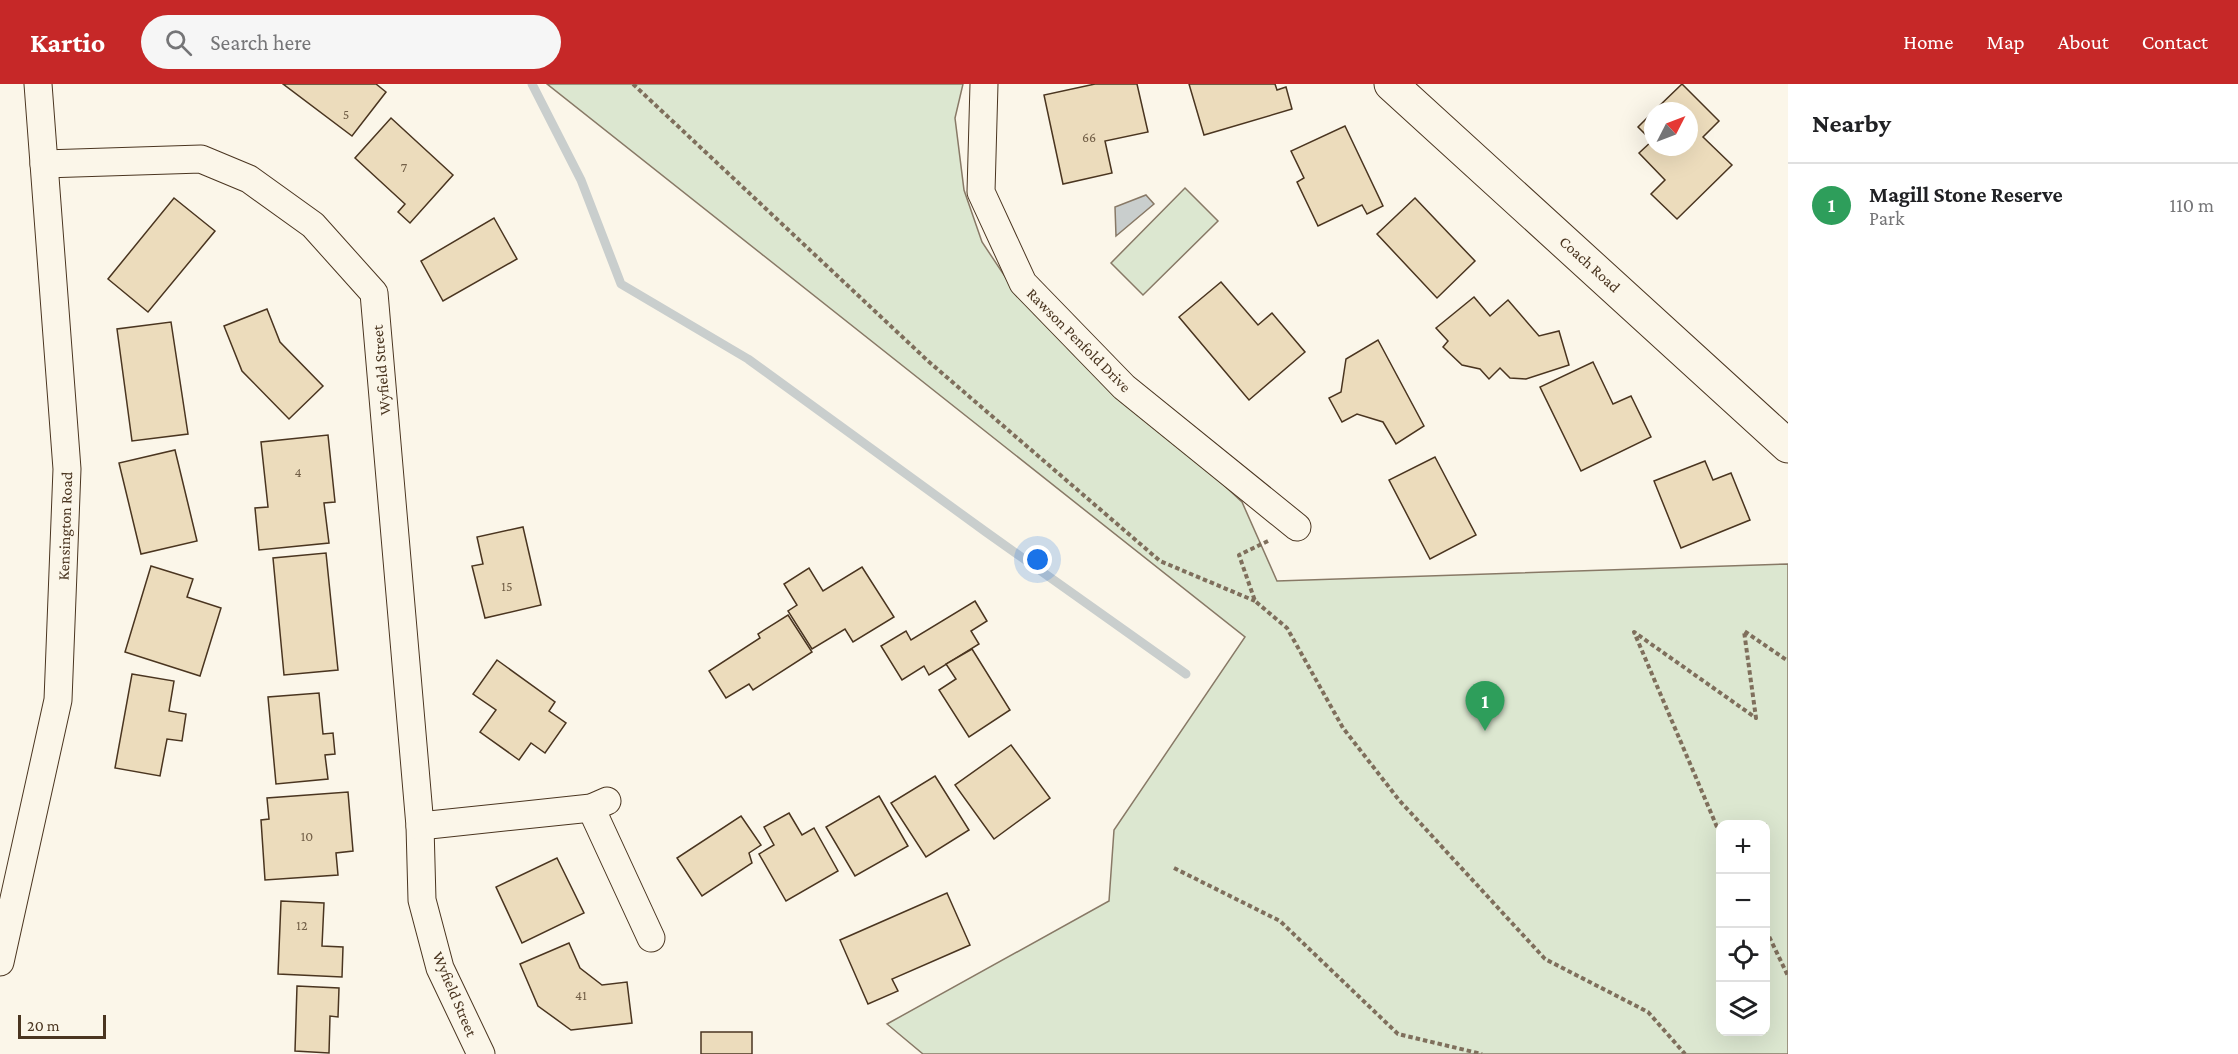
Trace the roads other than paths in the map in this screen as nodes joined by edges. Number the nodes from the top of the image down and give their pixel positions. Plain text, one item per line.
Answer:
1 (38, 84) edge
2 (984, 84) edge
3 (1392, 84) edge
4 (44, 164) junction
5 (1788, 446) edge
6 (1297, 527) road end
7 (420, 826) junction
8 (651, 938) dead end
9 (0, 962) edge
10 (481, 1054) edge

1 - 4 street, Kensington Road
2 - 6 street, Rawson Penfold Drive
3 - 5 street, Coach Road
4 - 7 street, Wyfield Street
4 - 9 street, Kensington Road
7 - 8 street
7 - 10 street, Wyfield Street

